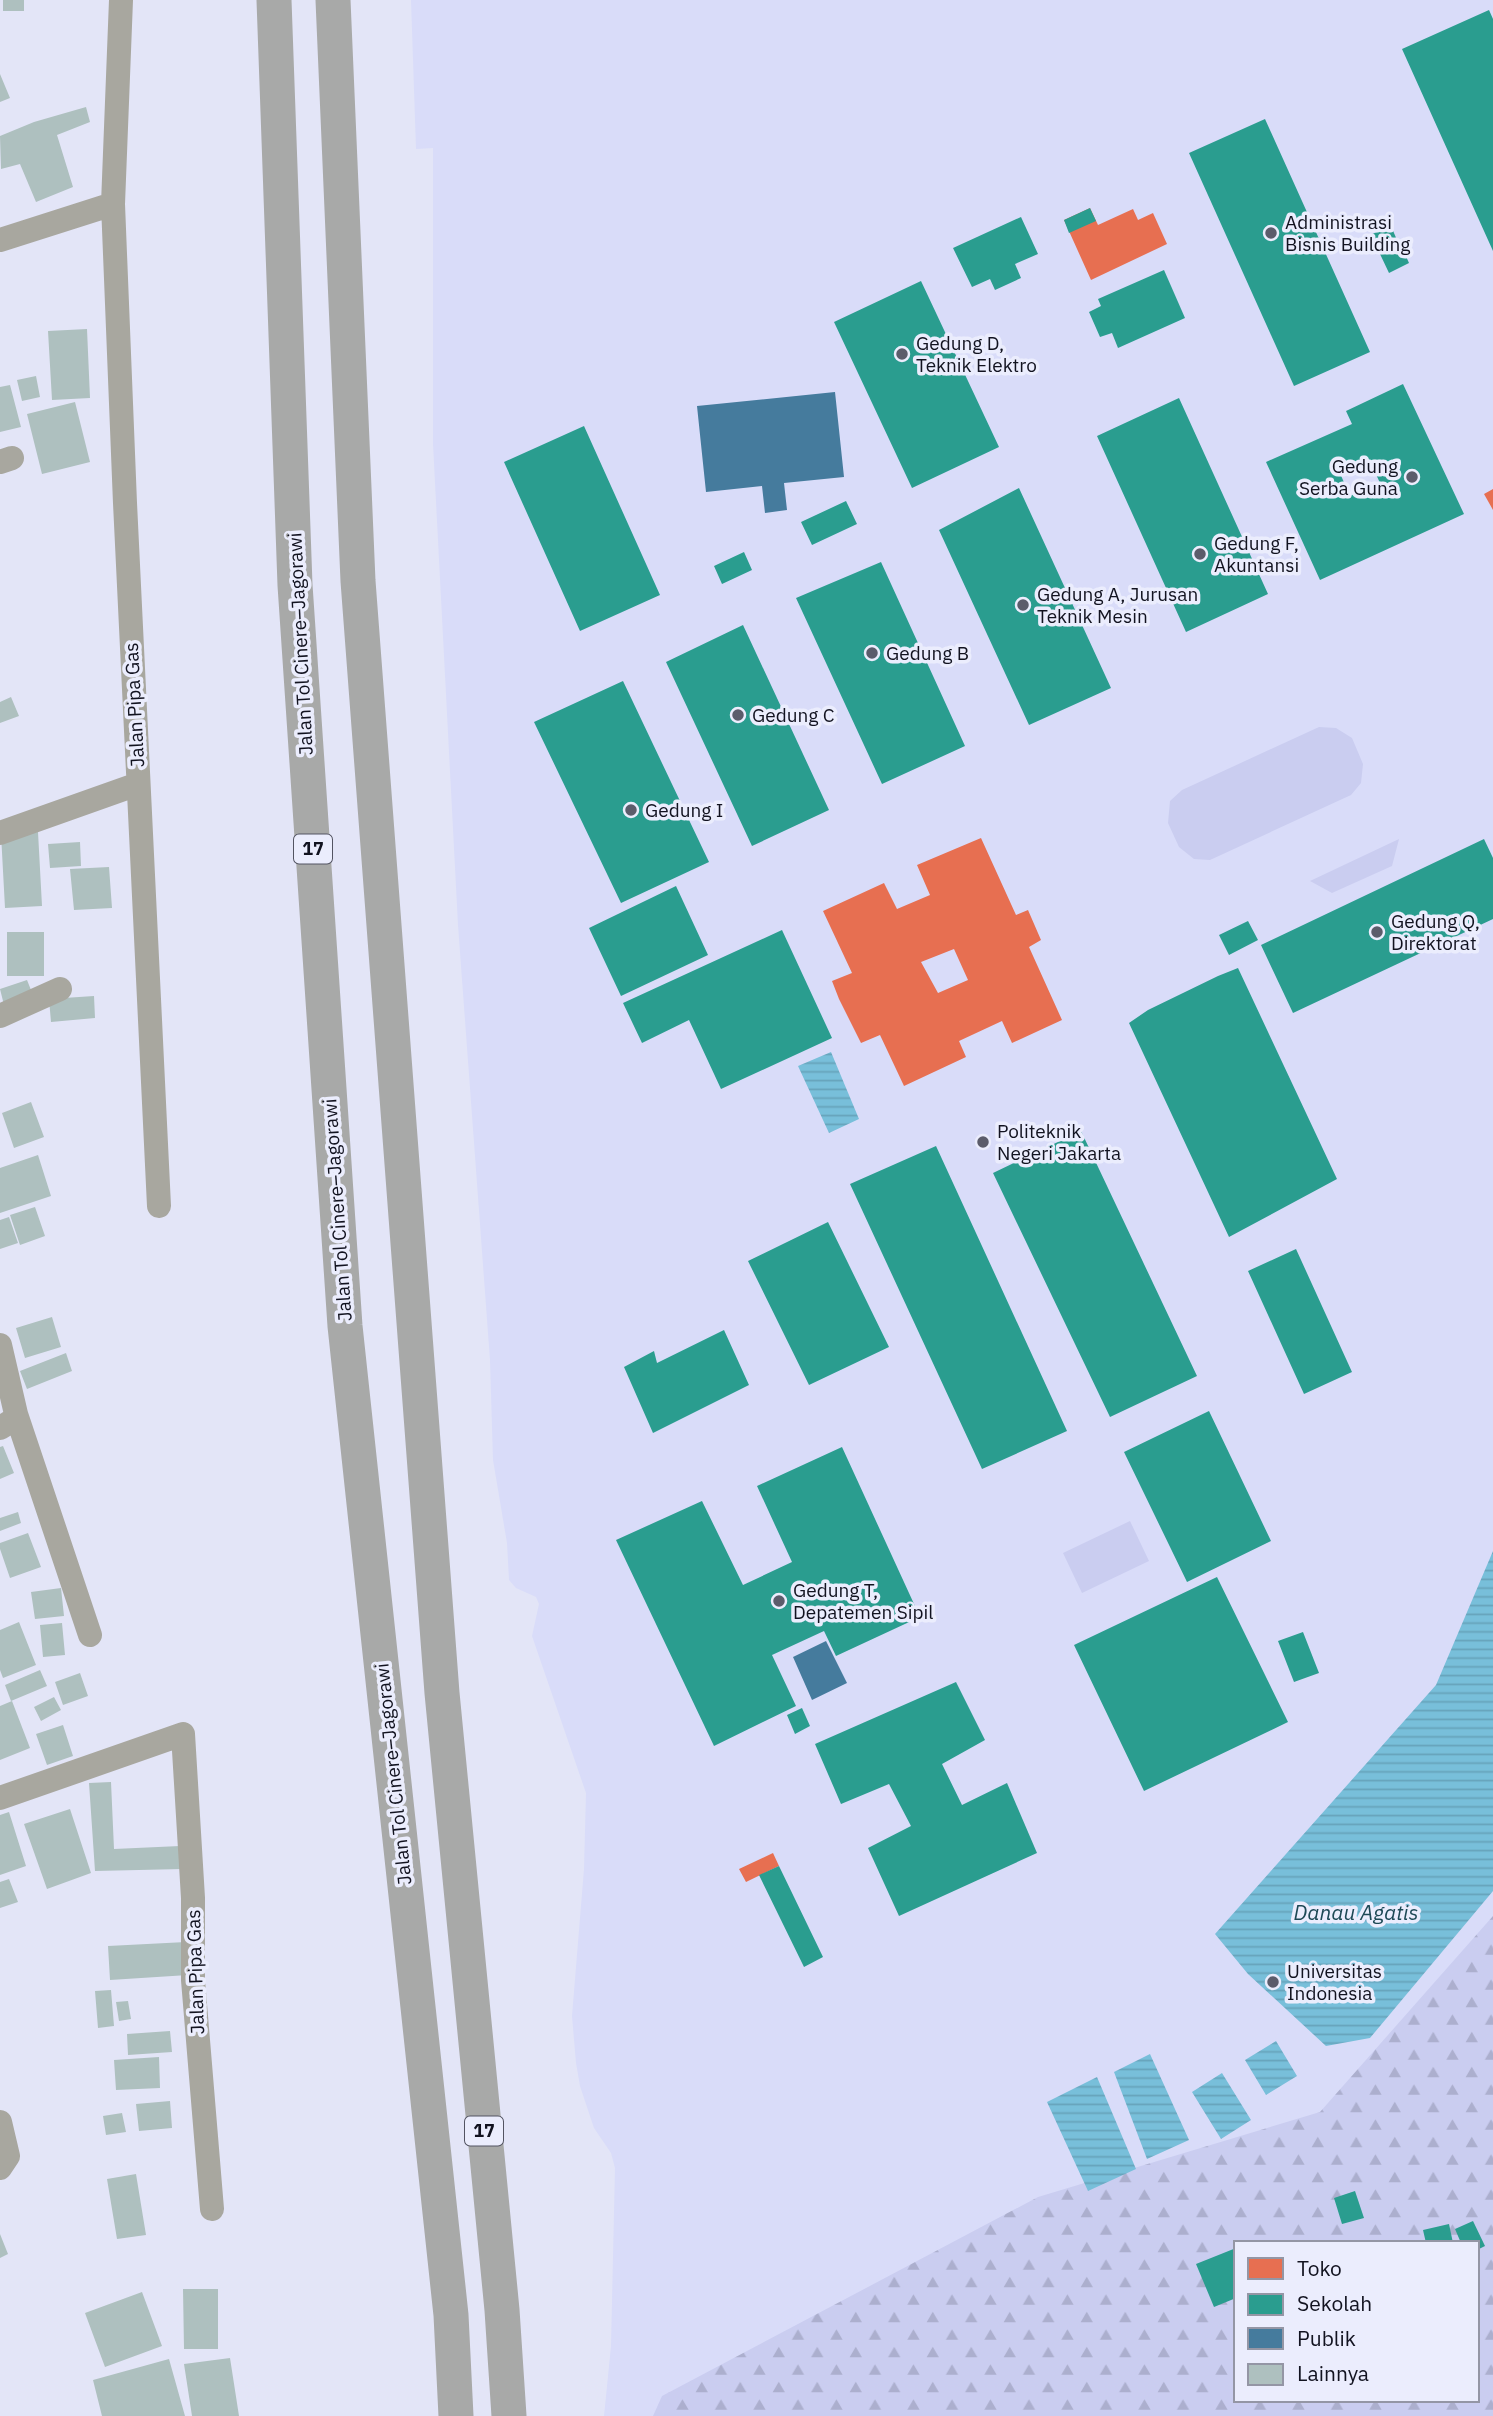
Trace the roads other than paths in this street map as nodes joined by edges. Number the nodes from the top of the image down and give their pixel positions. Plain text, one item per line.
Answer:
1 (121, 0) edge
2 (274, 0) edge
3 (333, 0) edge
4 (113, 204) junction
5 (0, 240) edge
6 (138, 784) junction
7 (0, 833) edge
8 (60, 989) dead end
9 (0, 1016) edge
10 (159, 1206) dead end
11 (0, 1345) edge
12 (8, 1421) edge
13 (90, 1635) dead end
14 (0, 1798) edge
15 (0, 2122) edge
16 (0, 2168) edge
17 (212, 2209) dead end
18 (456, 2416) edge
19 (509, 2416) edge

1 - 4 street, Jalan Pipa Gas
2 - 18 highway, Jalan Tol Cinere–Jagorawi / 17
3 - 19 highway, 17
4 - 5 street
4 - 6 street, Jalan Pipa Gas
6 - 7 street
6 - 10 street, Jalan Pipa Gas
8 - 9 street
11 - 12 street
12 - 13 street
14 - 17 street, Jalan Pipa Gas
15 - 16 street

